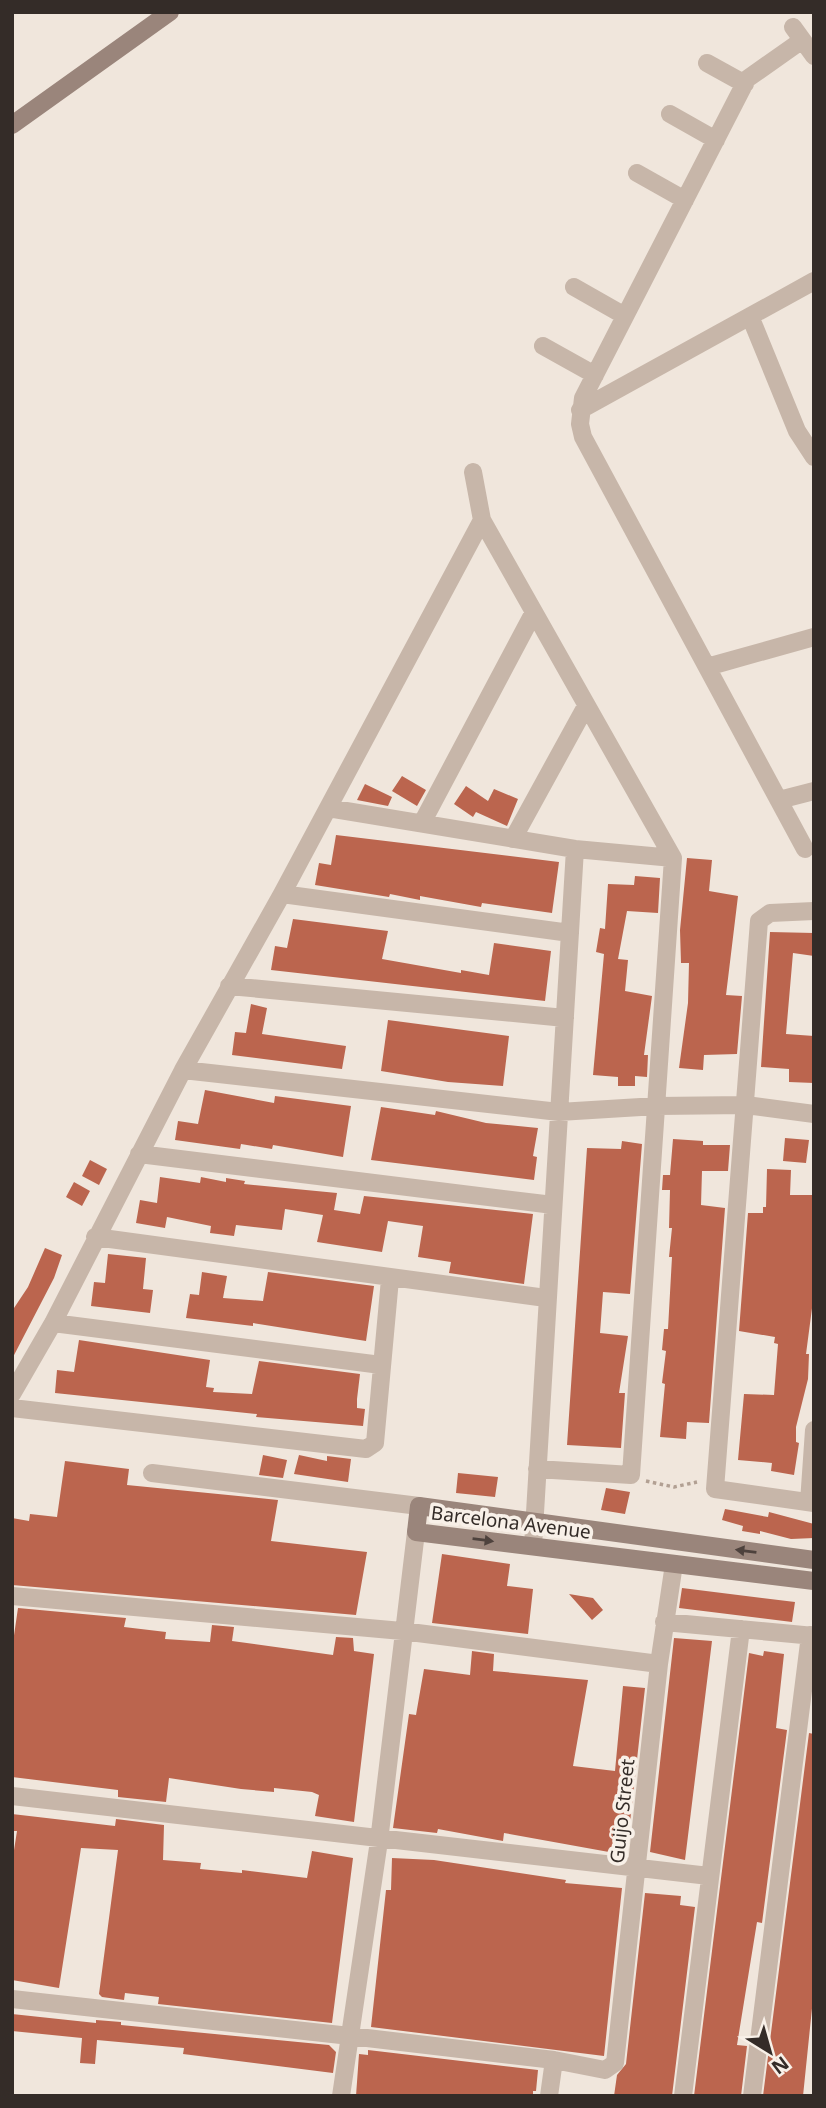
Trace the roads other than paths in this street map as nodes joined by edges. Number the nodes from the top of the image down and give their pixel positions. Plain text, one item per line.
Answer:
1 (170, 12) edge
2 (814, 56) edge
3 (707, 63) dead end
4 (745, 84) junction
5 (670, 114) dead end
6 (12, 125) edge
7 (716, 140) junction
8 (637, 173) dead end
9 (685, 200) junction
10 (812, 285) edge
11 (574, 288) dead end
12 (625, 316) junction
13 (750, 316) junction
14 (543, 346) dead end
15 (595, 375) junction
16 (580, 411) junction
17 (814, 457) edge
18 (473, 472) dead end
19 (482, 520) junction
20 (534, 612) junction
21 (814, 638) edge
22 (707, 667) junction
23 (586, 706) junction
24 (814, 791) edge
25 (779, 800) junction
26 (328, 808) junction
27 (422, 823) junction
28 (513, 839) junction
29 (575, 849) junction
30 (805, 849) dead end
31 (673, 858) junction
32 (282, 894) junction
33 (814, 911) edge
34 (570, 933) junction
35 (229, 986) junction
36 (565, 1018) junction
37 (183, 1070) junction
38 (657, 1105) junction
39 (747, 1105) junction
40 (559, 1112) junction
41 (814, 1114) edge
42 (139, 1154) junction
43 (553, 1205) junction
44 (95, 1237) junction
45 (390, 1279) junction
46 (546, 1298) junction
47 (53, 1323) junction
48 (381, 1365) junction
49 (12, 1394) edge
50 (12, 1408) edge
51 (814, 1430) edge
52 (537, 1469) junction
53 (152, 1473) dead end
54 (811, 1502) edge
55 (419, 1506) junction
56 (534, 1524) junction
57 (416, 1532) junction
58 (533, 1546) junction
59 (814, 1560) edge
60 (674, 1564) junction
61 (814, 1581) edge
62 (12, 1596) edge
63 (664, 1622) junction
64 (741, 1629) junction
65 (402, 1631) junction
66 (812, 1635) edge
67 (659, 1664) junction
68 (12, 1796) edge
69 (379, 1840) junction
70 (637, 1870) junction
71 (709, 1876) junction
72 (12, 2000) edge
73 (350, 2036) junction
74 (554, 2060) junction
75 (341, 2096) edge
76 (549, 2096) edge
77 (683, 2096) edge
78 (752, 2096) edge

1 - 6 street
2 - 4 street
3 - 4 street
4 - 7 street
5 - 7 street
7 - 9 street
8 - 9 street
9 - 12 street
10 - 13 street
11 - 12 street
12 - 15 street
13 - 16 street
13 - 17 street
14 - 15 street
15 - 16 street
16 - 22 street
18 - 19 street
19 - 20 street
19 - 26 street
20 - 23 street
20 - 27 street
21 - 22 street
22 - 25 street
23 - 28 street
23 - 31 street
24 - 25 street
25 - 30 street
26 - 27 street
26 - 32 street
27 - 28 street
28 - 29 street
29 - 31 street
29 - 34 street
31 - 38 street
32 - 34 street
32 - 35 street
33 - 39 street
34 - 36 street
35 - 36 street
35 - 37 street
36 - 40 street
37 - 40 street
37 - 42 street
38 - 39 street
38 - 40 street
38 - 52 street
39 - 41 street
39 - 54 street
40 - 43 street
42 - 43 street
42 - 44 street
43 - 46 street
44 - 45 street
44 - 47 street
45 - 46 street
45 - 48 street
46 - 52 street
47 - 48 street
47 - 49 street
48 - 50 street
51 - 54 street
52 - 56 street
53 - 55 street
55 - 56 street, Barcelona Avenue
55 - 57 street, Barcelona Avenue
56 - 58 street
59 -> 56 street, Barcelona Avenue
57 -> 58 street, Barcelona Avenue
57 - 65 street
58 - 60 street, Barcelona Avenue
60 - 61 street, Barcelona Avenue
60 - 63 street, Guijo Street
62 - 65 street
63 - 64 street
63 - 67 street, Guijo Street
64 - 66 street
64 - 71 street
65 - 67 street
65 - 69 street
66 - 78 street
67 - 70 street, Guijo Street
68 - 69 street
69 - 70 street
69 - 73 street
70 - 71 street
70 - 74 street, Guijo Street
71 - 77 street
72 - 73 street
73 - 74 street
73 - 75 street
74 - 76 street

